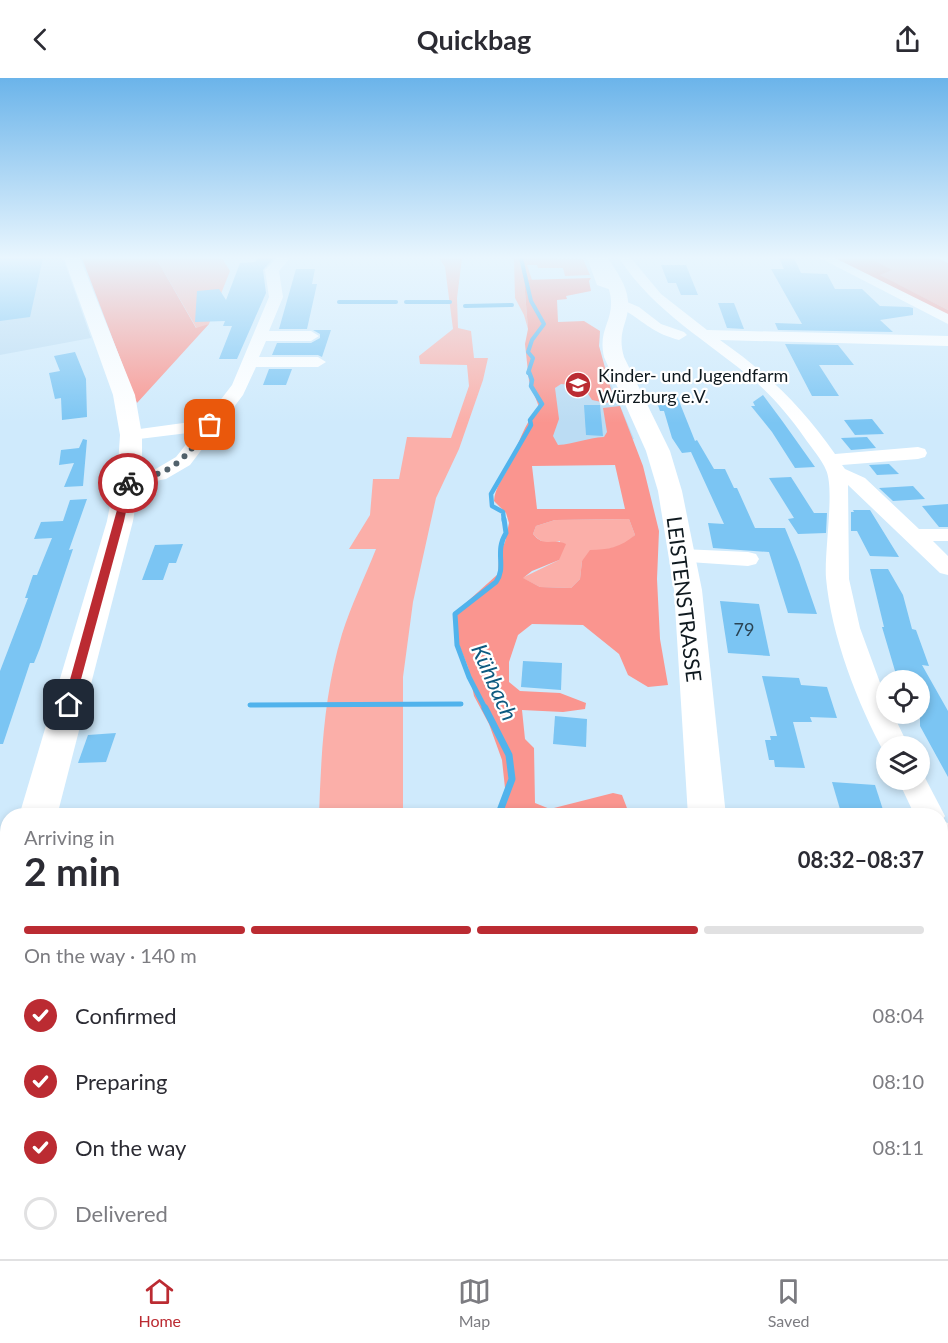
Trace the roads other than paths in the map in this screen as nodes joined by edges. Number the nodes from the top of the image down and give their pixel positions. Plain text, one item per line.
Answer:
1 (93, 313) edge
2 (269, 313) edge
3 (616, 313) edge
4 (638, 313) edge
5 (679, 313) edge
6 (934, 313) edge
7 (948, 320) edge
8 (679, 335) dead end
9 (707, 335) junction
10 (260, 336) junction
11 (948, 341) edge
12 (301, 361) junction
13 (249, 362) junction
14 (318, 362) dead end
15 (210, 425) junction
16 (131, 435) junction
17 (918, 453) dead end
18 (833, 466) junction
19 (129, 480) junction
20 (913, 535) junction
21 (948, 535) edge
22 (682, 556) junction
23 (748, 559) dead end
24 (948, 568) edge
25 (890, 736) edge
26 (917, 790) edge
27 (40, 808) edge
28 (706, 808) edge
29 (926, 808) edge

1 - 16 main road
2 - 10 street
3 - 22 main road, LEISTENSTRASSE
4 - 8 street
5 - 9 street
6 - 7 street
9 - 11 street
9 - 18 street
10 - 12 street
10 - 13 street
12 - 13 street
12 - 14 street
13 - 15 street
15 - 16 street
15 - 19 street
16 - 19 main road
17 - 18 street
18 - 20 street
18 - 25 street
19 - 27 main road
20 - 21 street
20 - 24 street
22 - 23 street
22 - 28 main road, LEISTENSTRASSE
26 - 29 street

